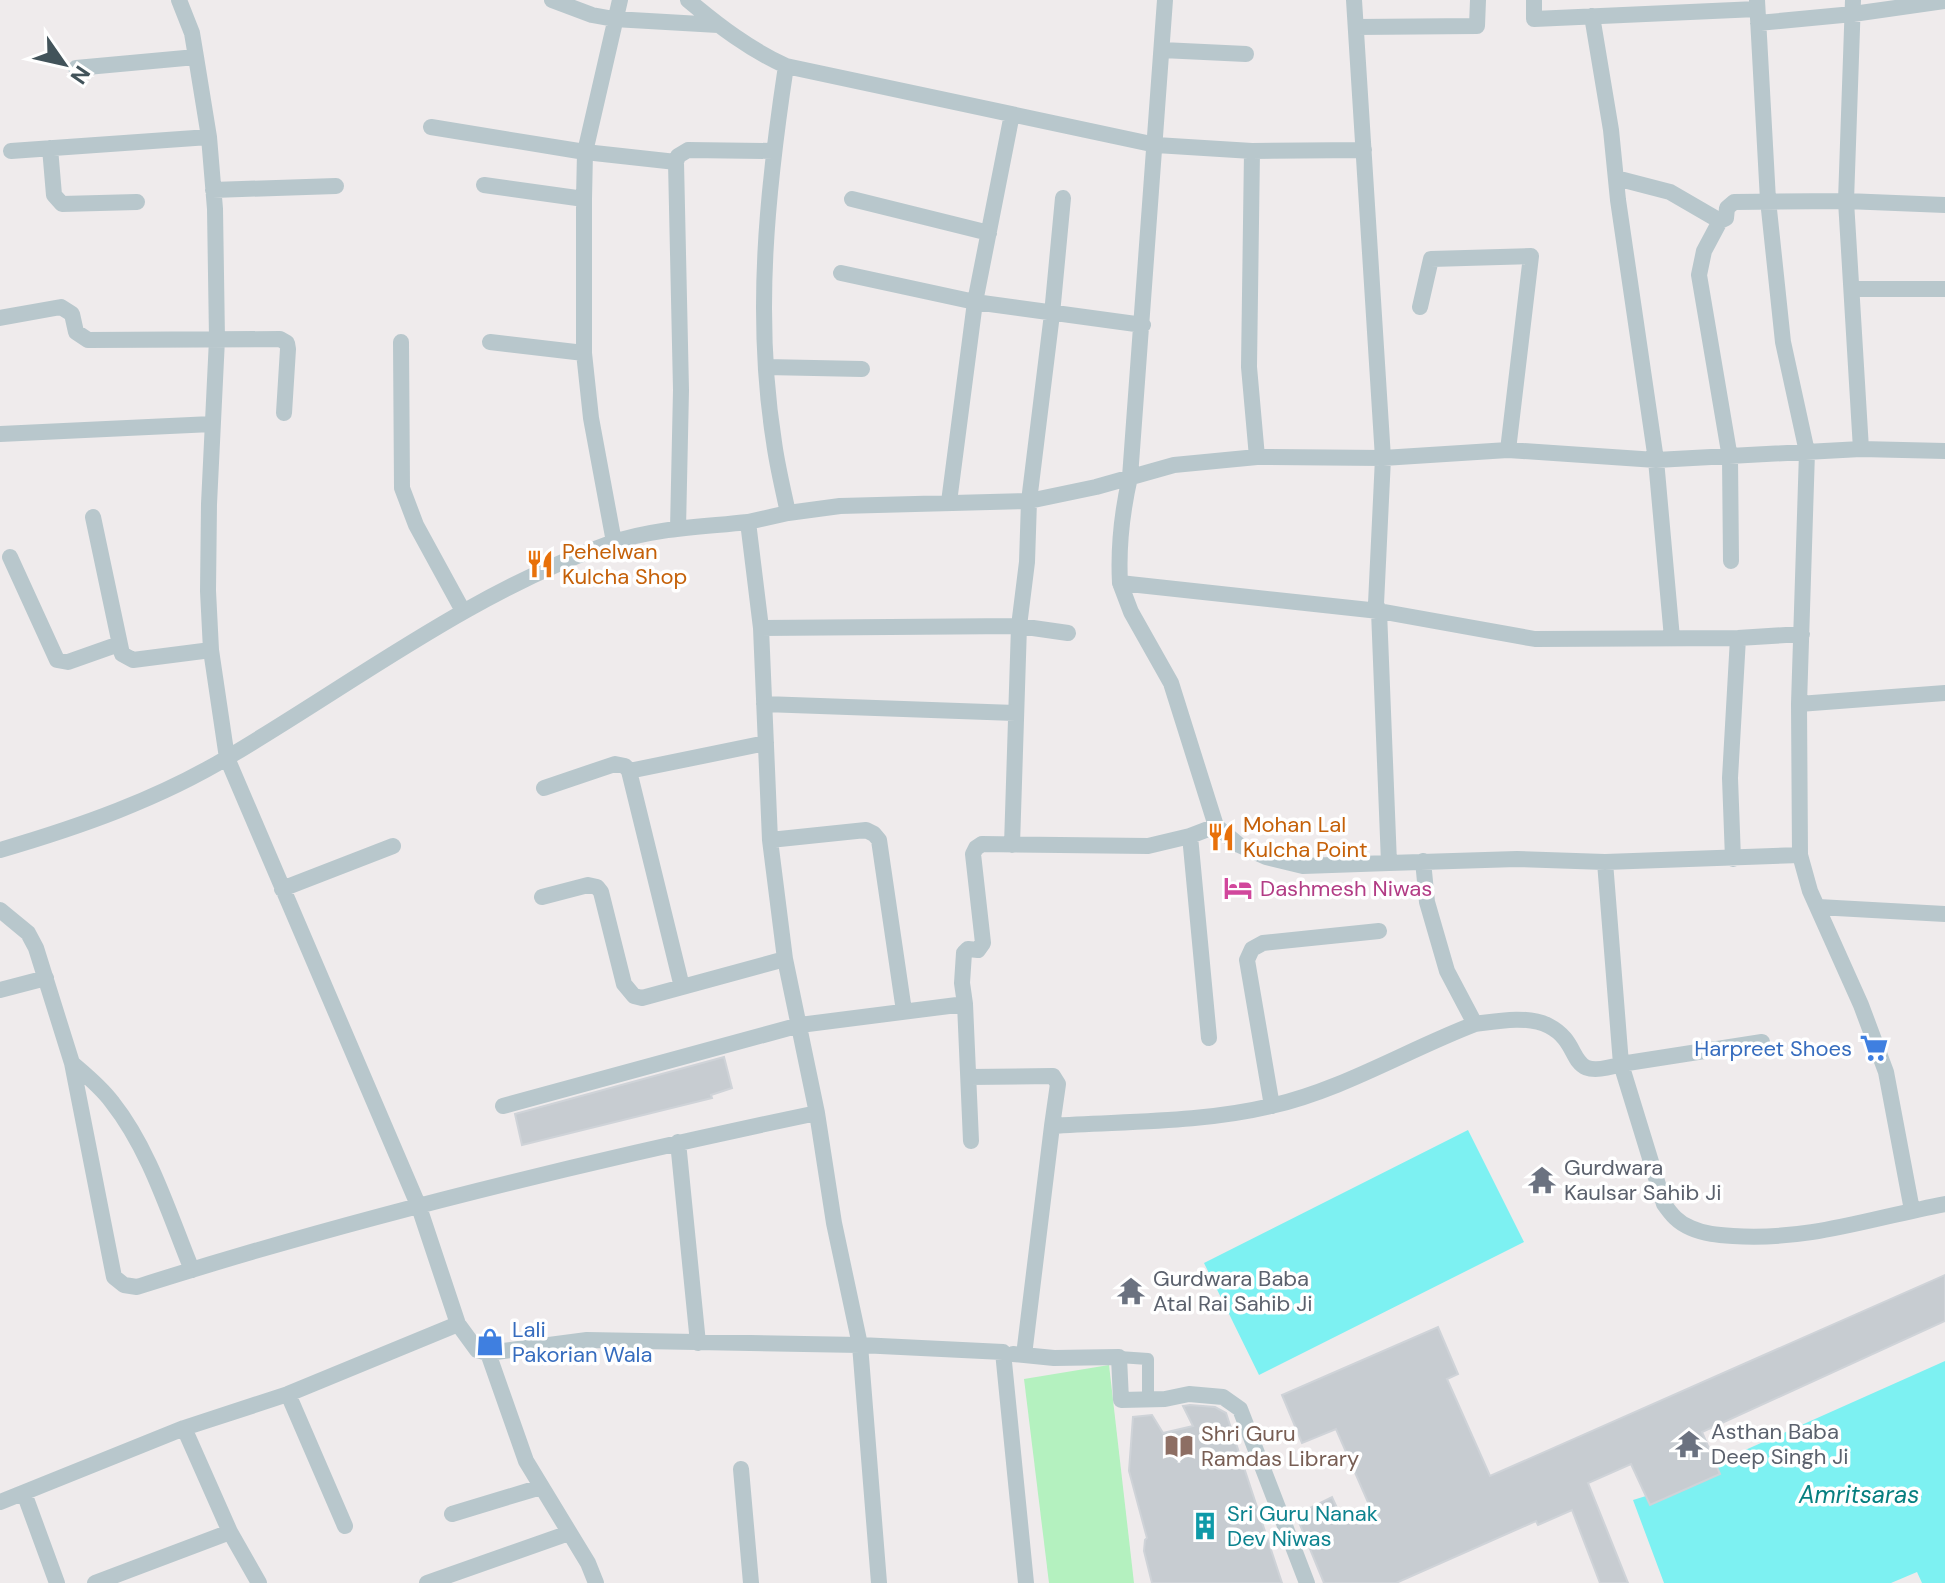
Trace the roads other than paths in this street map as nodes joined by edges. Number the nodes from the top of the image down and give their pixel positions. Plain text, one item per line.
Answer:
1 (179, 0) edge
2 (552, 0) edge
3 (620, 0) edge
4 (688, 0) edge
5 (1165, 0) edge
6 (1354, 0) edge
7 (1478, 0) edge
8 (1534, 0) edge
9 (1945, 1) edge
10 (1853, 7) edge
11 (1757, 10) edge
12 (1592, 16) junction
13 (614, 19) junction
14 (718, 25) junction
15 (1356, 27) junction
16 (1162, 50) junction
17 (1246, 54) dead end
18 (196, 57) junction
19 (786, 66) junction
20 (76, 68) dead end
21 (1012, 114) junction
22 (431, 127) dead end
23 (209, 137) junction
24 (1156, 145) junction
25 (50, 148) junction
26 (1364, 150) junction
27 (11, 151) dead end
28 (773, 151) junction
29 (1252, 151) junction
30 (585, 152) junction
31 (676, 162) junction
32 (1616, 178) junction
33 (484, 185) dead end
34 (336, 186) dead end
35 (213, 190) junction
36 (1063, 198) dead end
37 (584, 199) junction
38 (852, 199) dead end
39 (1768, 200) junction
40 (1846, 201) junction
41 (137, 202) dead end
42 (1945, 205) edge
43 (1720, 221) junction
44 (989, 233) junction
45 (841, 273) dead end
46 (1852, 289) junction
47 (1945, 289) edge
48 (975, 302) junction
49 (1420, 307) dead end
50 (1052, 314) junction
51 (0, 318) edge
52 (1143, 325) junction
53 (217, 339) junction
54 (401, 342) dead end
55 (490, 342) dead end
56 (584, 353) junction
57 (766, 367) junction
58 (862, 369) dead end
59 (284, 413) dead end
60 (212, 424) junction
61 (0, 434) edge
62 (1861, 449) junction
63 (1508, 450) junction
64 (1945, 451) edge
65 (1807, 452) junction
66 (1257, 457) junction
67 (1383, 458) junction
68 (1730, 458) junction
69 (1656, 460) junction
70 (1130, 477) junction
71 (1029, 501) junction
72 (949, 502) junction
73 (788, 513) junction
74 (93, 517) dead end
75 (748, 522) junction
76 (678, 529) junction
77 (614, 542) junction
78 (10, 557) dead end
79 (1731, 561) dead end
80 (1120, 583) junction
81 (463, 611) junction
82 (1379, 611) junction
83 (1019, 626) junction
84 (761, 628) junction
85 (1068, 633) dead end
86 (1802, 634) junction
87 (1672, 638) junction
88 (1738, 638) junction
89 (119, 644) junction
90 (211, 650) junction
91 (1945, 693) edge
92 (764, 704) junction
93 (1799, 704) junction
94 (1015, 713) junction
95 (766, 743) junction
96 (227, 758) junction
97 (629, 771) junction
98 (544, 788) dead end
99 (1216, 826) junction
100 (1190, 836) junction
101 (770, 840) junction
102 (1012, 845) junction
103 (393, 846) dead end
104 (0, 850) edge
105 (1800, 855) junction
106 (1733, 859) junction
107 (1423, 861) junction
108 (1605, 862) junction
109 (1389, 863) junction
110 (282, 889) junction
111 (542, 897) dead end
112 (1818, 907) junction
113 (0, 910) edge
114 (1945, 914) edge
115 (1379, 931) dead end
116 (785, 959) junction
117 (46, 978) junction
118 (682, 987) junction
119 (0, 990) edge
120 (965, 1004) junction
121 (904, 1011) junction
122 (1475, 1024) junction
123 (800, 1025) junction
124 (1209, 1038) dead end
125 (1762, 1042) dead end
126 (72, 1063) junction
127 (1621, 1064) junction
128 (969, 1077) junction
129 (503, 1106) dead end
130 (1272, 1106) junction
131 (817, 1113) junction
132 (1052, 1126) junction
133 (971, 1141) dead end
134 (678, 1142) junction
135 (1945, 1204) edge
136 (419, 1207) junction
137 (1912, 1210) junction
138 (192, 1270) junction
139 (458, 1324) junction
140 (698, 1343) junction
141 (860, 1345) junction
142 (1003, 1352) junction
143 (488, 1353) junction
144 (1024, 1355) junction
145 (1119, 1357) junction
146 (288, 1394) junction
147 (1148, 1399) junction
148 (184, 1428) junction
149 (741, 1469) dead end
150 (541, 1487) junction
151 (24, 1493) junction
152 (0, 1502) edge
153 (452, 1514) dead end
154 (345, 1526) dead end
155 (230, 1532) junction
156 (569, 1533) junction
157 (57, 1583) edge
158 (95, 1583) edge
159 (259, 1583) edge
160 (427, 1583) edge
161 (596, 1583) edge
162 (751, 1583) edge
163 (879, 1583) edge
164 (1026, 1583) edge
165 (1307, 1583) edge

1 - 18 street
2 - 13 street
3 - 13 street
4 - 14 street
5 - 16 street
6 - 15 street
7 - 15 street
8 - 12 street
9 - 10 street
10 - 11 street
10 - 40 street
11 - 12 street
11 - 39 street
12 - 32 street
13 - 14 street
13 - 30 street
14 - 19 street
15 - 26 street
16 - 17 street
16 - 24 street
18 - 20 street
18 - 23 street
19 - 21 street
19 - 28 street
21 - 24 street
21 - 44 street
22 - 30 street
23 - 25 street
23 - 35 street
24 - 29 street
24 - 52 street
25 - 27 street
25 - 41 street
26 - 29 street
26 - 67 street
28 - 31 street
28 - 57 street
29 - 66 street
30 - 31 street
30 - 37 street
31 - 76 street
32 - 43 street
32 - 69 street
33 - 37 street
34 - 35 street
35 - 53 street
36 - 50 street
37 - 56 street
38 - 44 street
39 - 40 street
39 - 43 street
39 - 65 street
40 - 42 street
40 - 46 street
43 - 68 street
44 - 48 street
45 - 48 street
46 - 47 street
46 - 62 street
48 - 50 street
48 - 72 street
49 - 63 street
50 - 52 street
50 - 71 street
51 - 53 street
52 - 70 street
53 - 59 street
53 - 60 street
54 - 81 street
55 - 56 street
56 - 77 street
57 - 58 street
57 - 73 street
60 - 61 street
60 - 90 street
62 - 64 street
62 - 65 street
63 - 67 street
63 - 69 street
65 - 68 street
65 - 86 street
66 - 67 street
66 - 70 street
67 - 82 street
68 - 69 street
68 - 79 street
69 - 87 street
70 - 71 street
70 - 80 street
71 - 72 street
71 - 83 street
72 - 73 street
73 - 75 street
74 - 89 street
75 - 76 street
75 - 84 street
76 - 77 street
77 - 81 street
78 - 89 street
80 - 82 street
80 - 99 street
81 - 96 street
82 - 87 street
82 - 109 street
83 - 84 street
83 - 85 street
83 - 94 street
84 - 92 street
86 - 88 street
86 - 93 street
87 - 88 street
88 - 106 street
89 - 90 street
90 - 96 street
91 - 93 street
92 - 94 street
92 - 95 street
93 - 105 street
94 - 102 street
95 - 97 street
95 - 101 street
96 - 104 street
96 - 110 street
97 - 98 street
97 - 118 street
99 - 100 street
99 - 109 street
100 - 102 street
100 - 124 street
101 - 116 street
101 - 121 street
102 - 120 street
103 - 110 street
105 - 106 street
105 - 112 street
106 - 108 street
107 - 108 street
107 - 109 street
107 - 122 street
108 - 127 street
110 - 136 street
111 - 118 street
112 - 114 street
112 - 137 street
113 - 117 street
115 - 130 street
116 - 118 street
116 - 123 street
117 - 119 street
117 - 126 street
120 - 121 street
120 - 128 street
121 - 123 street
122 - 127 street
122 - 130 street
123 - 129 street
123 - 131 street
125 - 127 street
126 - 138 street
126 - 138 street
127 - 137 street
128 - 132 street
128 - 133 street
130 - 132 street
131 - 134 street
131 - 141 street
132 - 144 street
134 - 136 street
134 - 140 street
135 - 137 street
136 - 138 street
136 - 139 street
139 - 143 street
139 - 146 street
140 - 141 street
140 - 143 street
141 - 142 street
141 - 163 street
142 - 144 street
142 - 164 street
143 - 150 street
144 - 145 street
145 - 147 street
145 - 147 street
146 - 148 street
146 - 154 street
147 - 165 street
148 - 151 street
148 - 155 street
149 - 162 street
150 - 153 street
150 - 156 street
151 - 152 street
151 - 157 street
155 - 158 street
155 - 159 street
156 - 160 street
156 - 161 street

